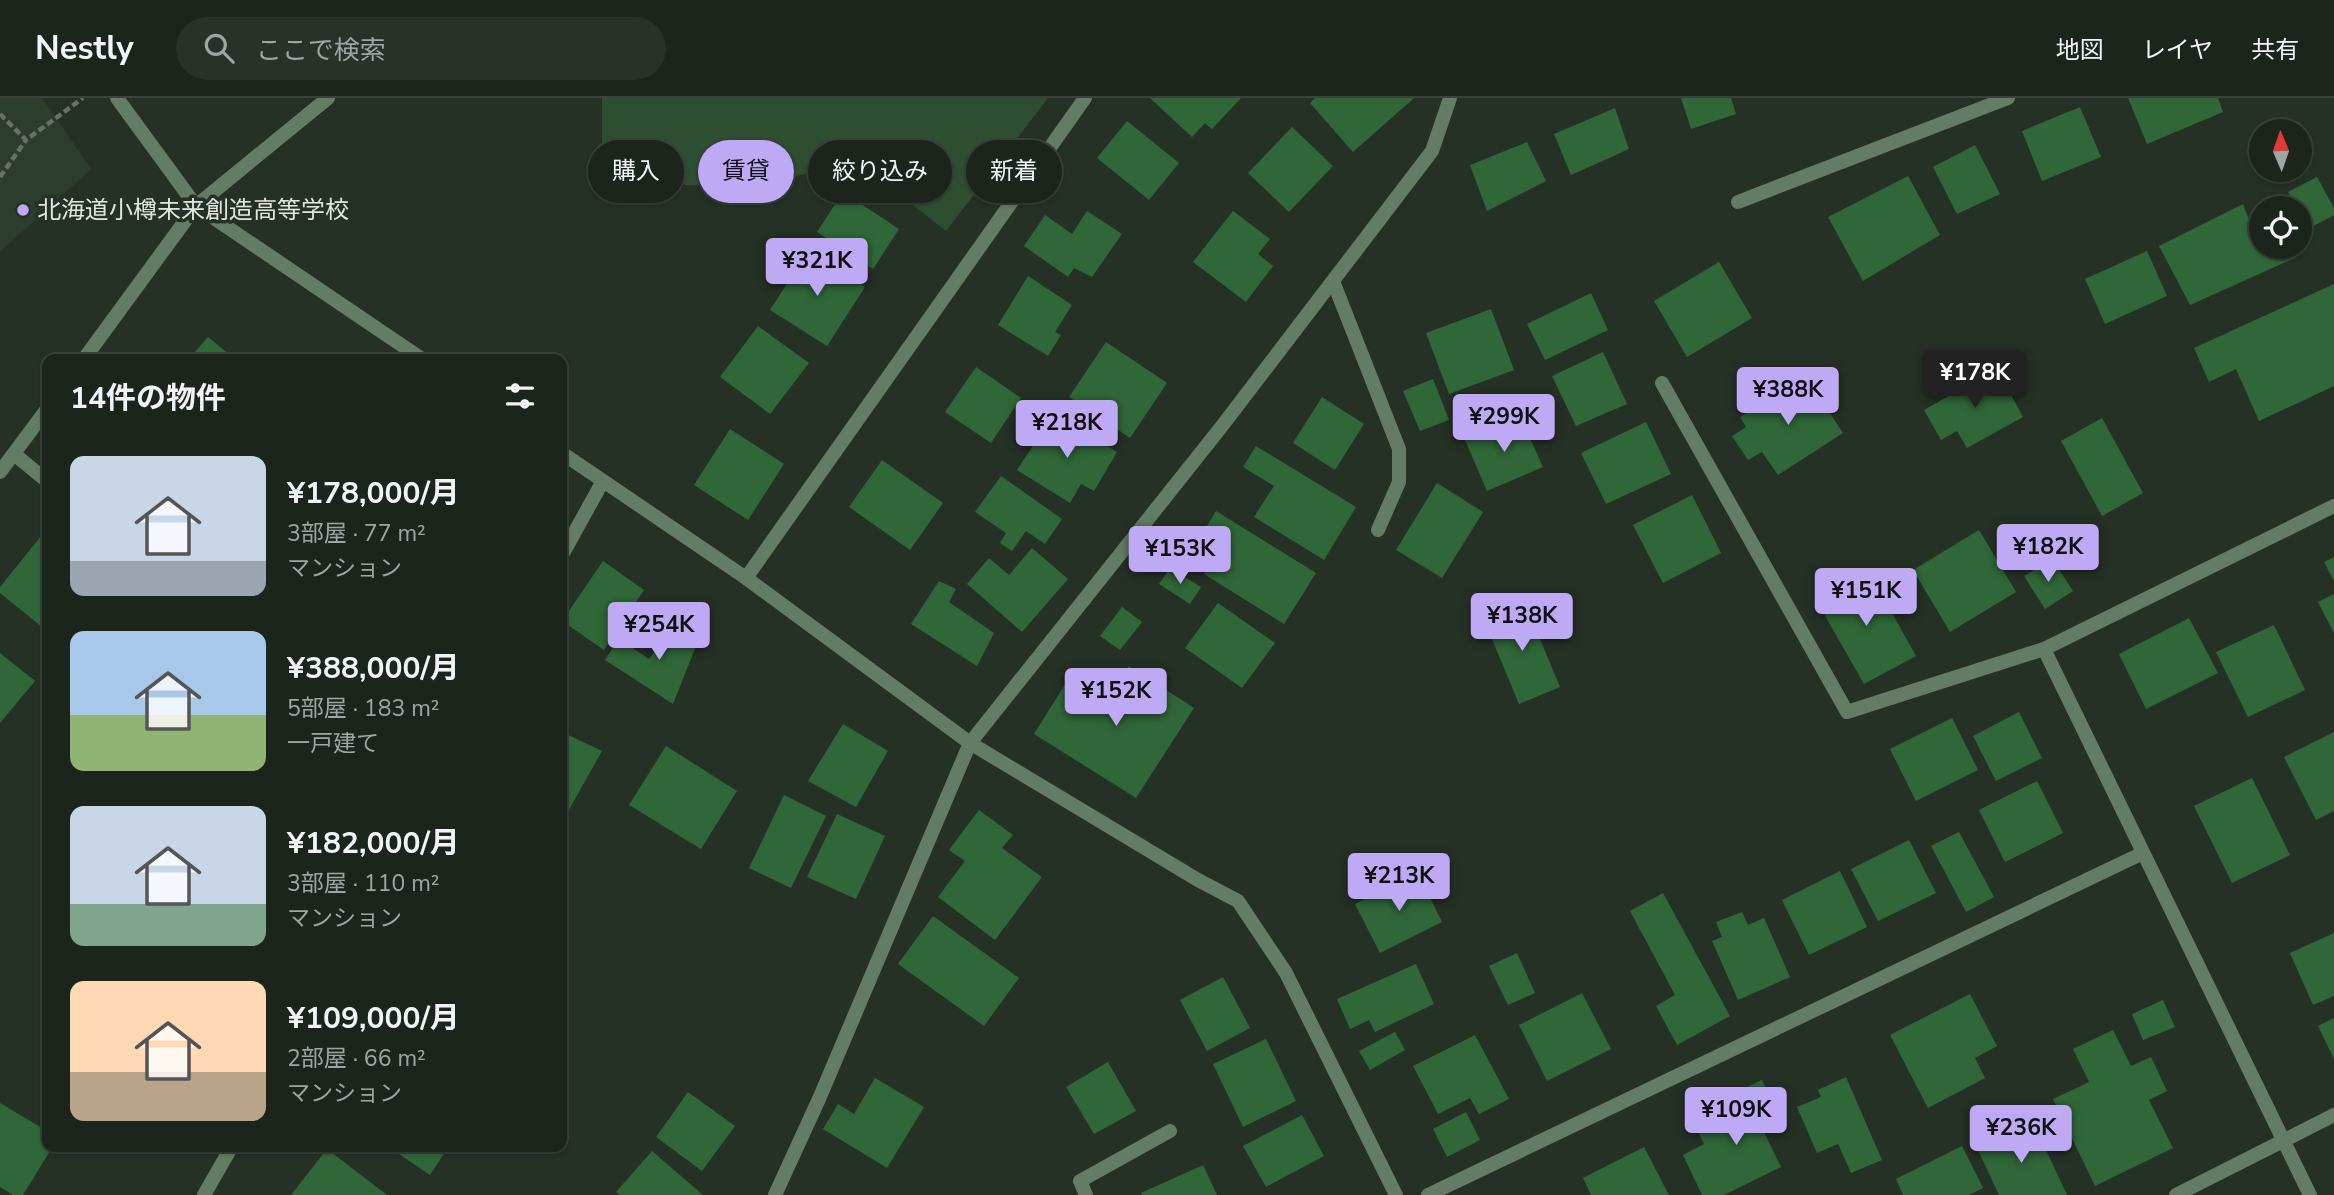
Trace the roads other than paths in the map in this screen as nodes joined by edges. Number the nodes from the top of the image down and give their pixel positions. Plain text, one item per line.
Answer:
1 (117, 98) edge
2 (328, 98) edge
3 (1085, 98) edge
4 (1450, 98) edge
5 (2008, 98) edge
6 (1738, 202) dead end
7 (196, 206) junction
8 (1333, 281) junction
9 (88, 354) edge
10 (415, 354) edge
11 (1662, 383) dead end
12 (42, 416) edge
13 (14, 454) junction
14 (567, 456) edge
15 (0, 472) edge
16 (42, 477) edge
17 (603, 481) junction
18 (2334, 506) edge
19 (1378, 530) dead end
20 (567, 546) edge
21 (746, 578) junction
22 (2044, 649) junction
23 (970, 743) junction
24 (2143, 853) junction
25 (2334, 1115) edge
26 (1170, 1131) dead end
27 (2283, 1140) junction
28 (229, 1152) edge
29 (204, 1195) edge
30 (775, 1195) edge
31 (1086, 1195) edge
32 (1396, 1195) edge
33 (1428, 1195) edge
34 (2176, 1195) edge
35 (2310, 1195) edge

1 - 7 street
2 - 7 street
3 - 21 street
4 - 8 street
5 - 6 street
7 - 9 street
7 - 10 street
8 - 19 street
8 - 23 street
11 - 22 street
12 - 13 street
13 - 15 street
13 - 16 street
14 - 17 street
17 - 20 street
17 - 21 street
18 - 22 street
21 - 23 street
22 - 24 street
23 - 30 street
23 - 32 street
24 - 27 street
24 - 33 street
25 - 27 street
26 - 31 street
27 - 34 street
27 - 35 street
28 - 29 street

